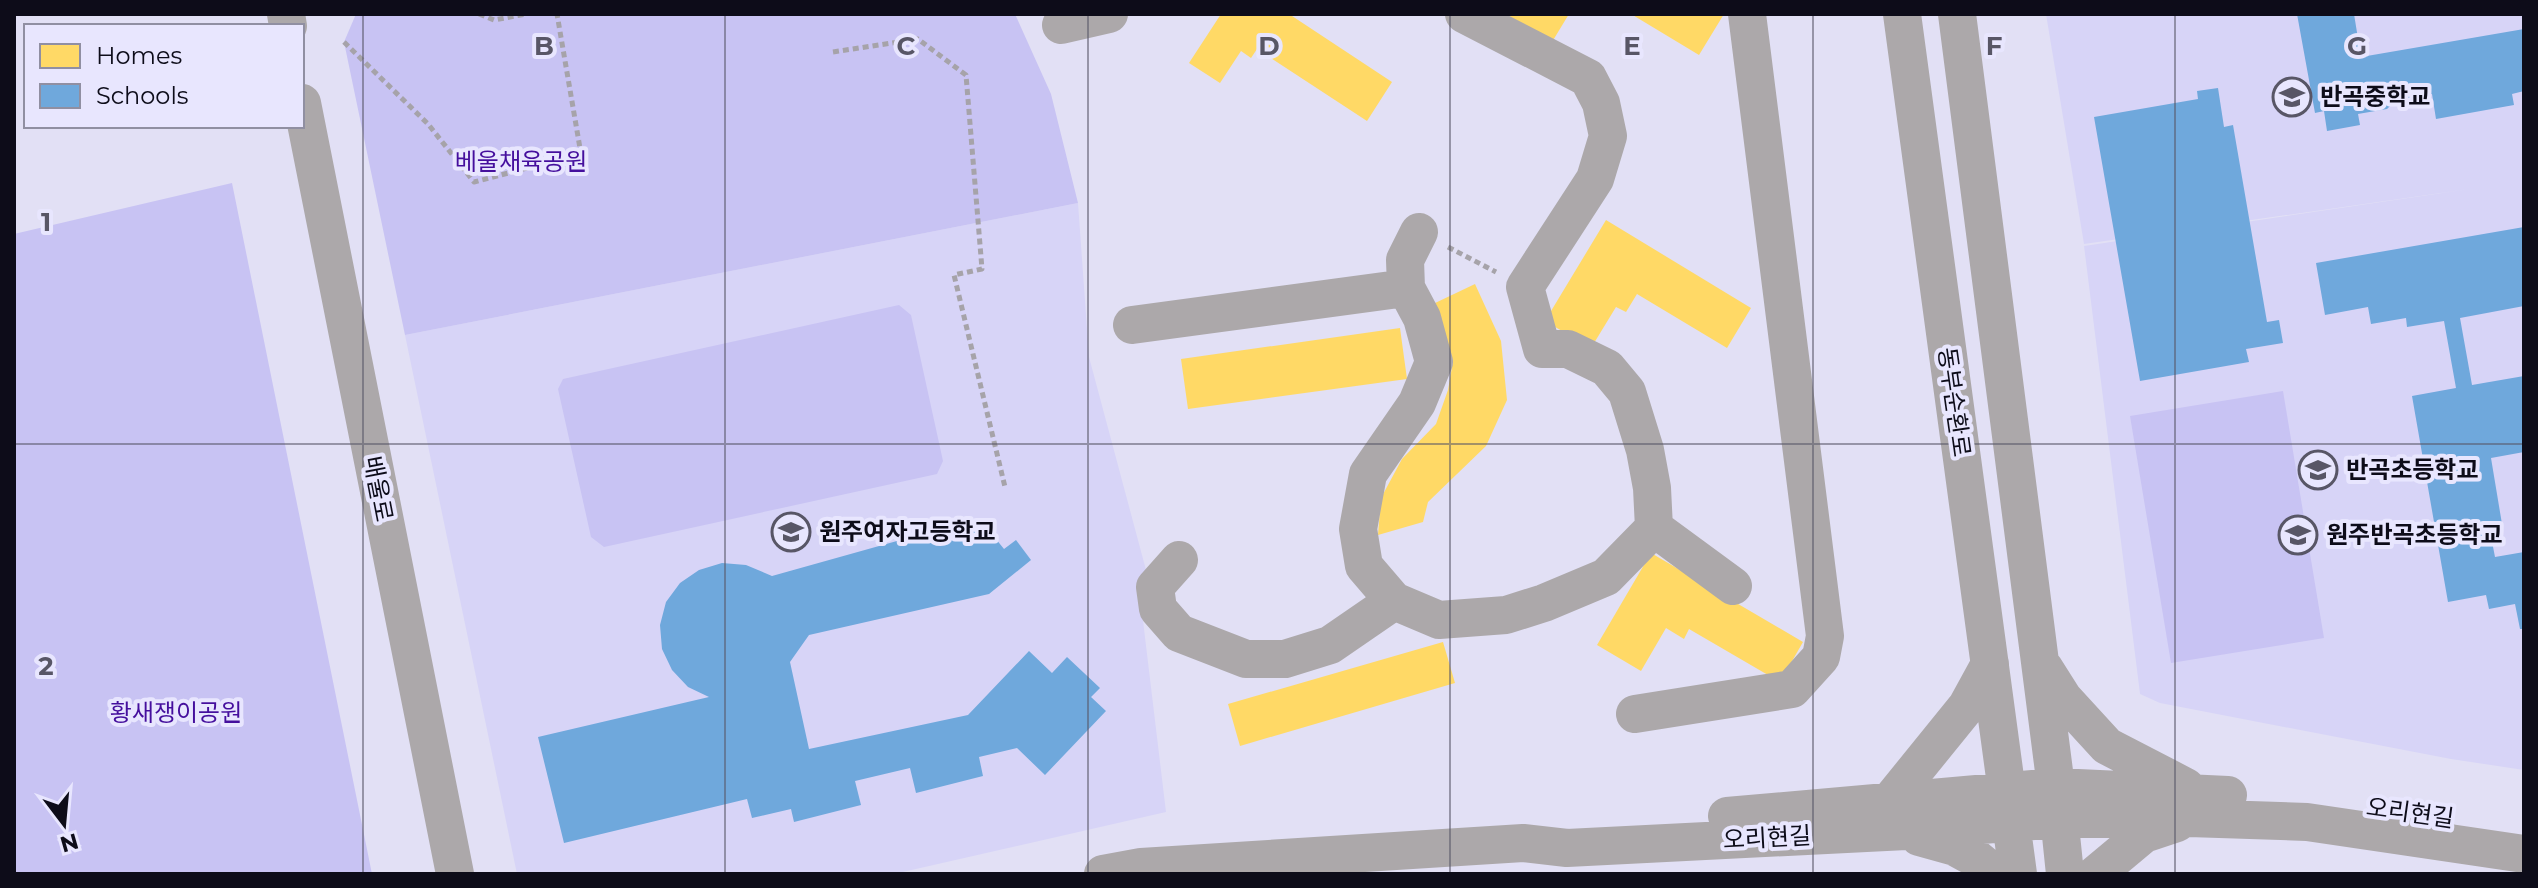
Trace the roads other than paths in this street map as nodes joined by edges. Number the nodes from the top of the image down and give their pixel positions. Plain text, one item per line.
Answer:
1 (1109, 14) edge
2 (1464, 14) edge
3 (1747, 14) edge
4 (1902, 14) edge
5 (1957, 14) edge
6 (1061, 25) dead end
7 (304, 113) edge
8 (1419, 232) road end
9 (1406, 288) junction
10 (1132, 325) dead end
11 (1654, 528) junction
12 (1179, 560) dead end
13 (1733, 586) dead end
14 (1394, 601) junction
15 (2038, 658) junction
16 (1990, 664) junction
17 (1635, 714) dead end
18 (2058, 803) junction
19 (2192, 805) junction
20 (2008, 807) junction
21 (1898, 816) junction
22 (2524, 828) edge
23 (2524, 854) edge
24 (455, 874) edge
25 (1103, 874) edge
26 (1995, 874) edge
27 (2018, 874) edge
28 (2065, 874) edge
29 (2096, 874) edge

1 - 6 street
2 - 11 street
3 - 17 street
4 - 16 street, 동부순환로
5 - 15 street
7 - 24 street, 배울로
8 - 9 street
9 - 10 street
9 - 14 street
11 - 13 street
11 - 14 street
12 - 14 street
15 - 18 street
15 - 19 street
16 - 20 street, 동부순환로
16 - 21 street
18 - 19 street, 오리현길
18 - 20 street, 오리현길
18 - 28 street
19 - 22 street, 오리현길
19 - 23 street, 오리현길
19 - 29 street
20 - 21 street, 오리현길
20 - 27 street, 동부순환로
21 - 25 street, 오리현길
21 - 26 street

